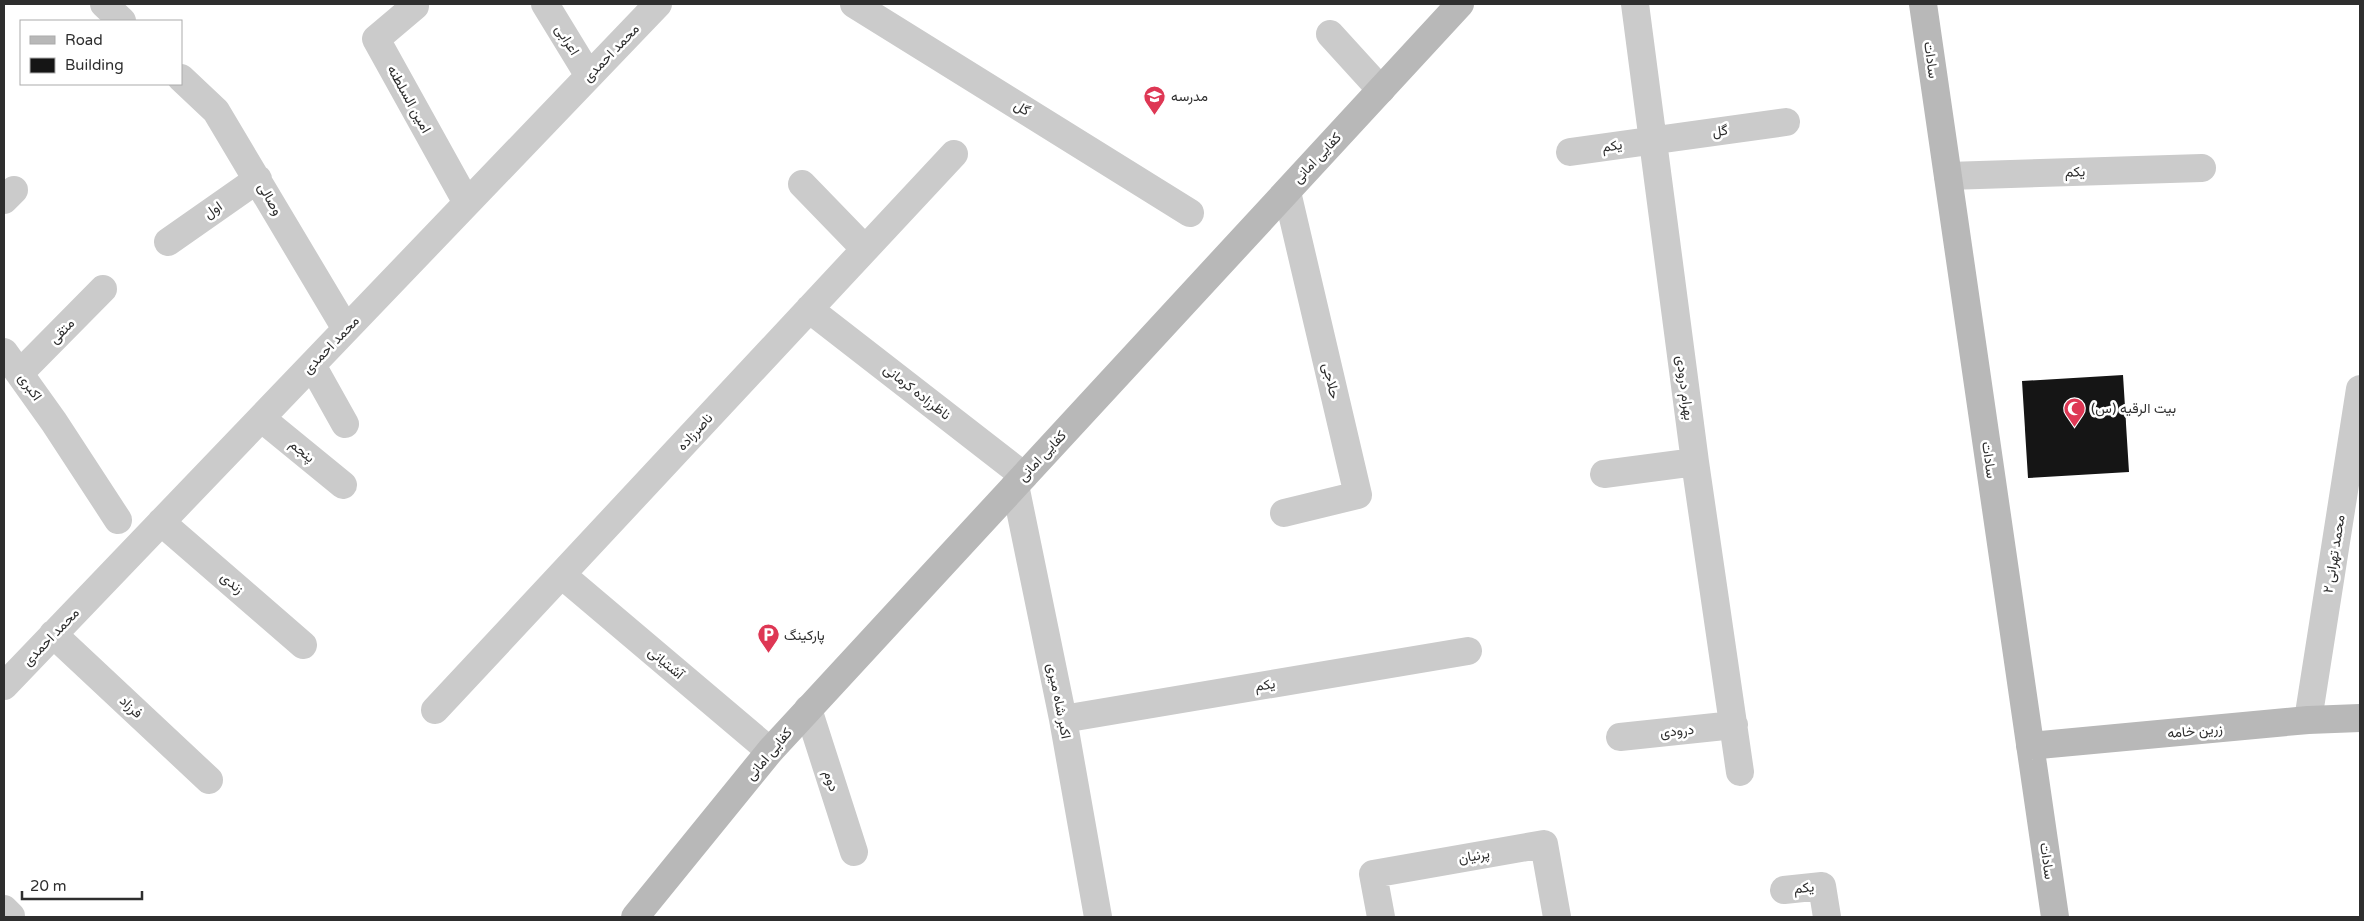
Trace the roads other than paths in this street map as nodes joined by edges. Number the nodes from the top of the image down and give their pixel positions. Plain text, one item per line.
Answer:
1 (104, 4) edge
2 (545, 4) edge
3 (658, 4) edge
4 (854, 4) edge
5 (1460, 4) edge
6 (1635, 4) edge
7 (1923, 4) edge
8 (415, 6) dead end
9 (121, 20) edge
10 (1330, 34) dead end
11 (589, 76) junction
12 (182, 79) edge
13 (1380, 90) junction
14 (1786, 122) dead end
15 (1654, 140) junction
16 (1570, 152) dead end
17 (954, 154) dead end
18 (2202, 168) dead end
19 (1948, 176) junction
20 (258, 179) junction
21 (802, 184) dead end
22 (1287, 192) junction
23 (467, 203) junction
24 (1190, 213) dead end
25 (168, 242) dead end
26 (865, 248) junction
27 (103, 289) dead end
28 (810, 309) junction
29 (346, 329) junction
30 (12, 363) edge
31 (312, 365) junction
32 (2360, 389) edge
33 (261, 418) junction
34 (345, 424) dead end
35 (1695, 462) junction
36 (1604, 474) dead end
37 (1019, 481) junction
38 (343, 485) dead end
39 (1284, 513) dead end
40 (118, 520) dead end
41 (161, 522) junction
42 (562, 574) junction
43 (53, 634) junction
44 (303, 645) dead end
45 (1468, 651) dead end
46 (8, 671) edge
47 (808, 709) junction
48 (435, 710) dead end
49 (1063, 718) junction
50 (2360, 718) edge
51 (2308, 720) junction
52 (1734, 725) junction
53 (1620, 737) dead end
54 (2030, 746) junction
55 (770, 751) junction
56 (1740, 772) dead end
57 (209, 780) dead end
58 (854, 852) dead end
59 (1784, 890) dead end
60 (642, 913) edge
61 (1098, 917) edge
62 (1381, 917) edge
63 (1557, 917) edge
64 (1828, 917) edge
65 (2055, 917) edge

1 - 9 street
2 - 11 street, اعرابی
3 - 11 street, محمد احمدی
4 - 24 street, گل
5 - 13 street, کفایی امانی
6 - 15 street, بهرام درودی
7 - 19 street, سادات
8 - 23 street, امین السلطنه
10 - 13 street
11 - 23 street, محمد احمدی
12 - 20 street, وصالی
13 - 22 street, کفایی امانی
14 - 15 street, گل
15 - 16 street, یکم
15 - 35 street, بهرام درودی
17 - 26 street, ناصرزاده
18 - 19 street, یکم
19 - 54 street, سادات
20 - 25 street, اول
20 - 29 street, وصالی
21 - 26 street
22 - 37 street, کفایی امانی
22 - 39 street, حلاجی
23 - 29 street, محمد احمدی
26 - 28 street, ناصرزاده
27 - 30 street, متقی
28 - 37 street, ناظرزاده کرمانی
28 - 42 street, ناصرزاده
29 - 31 street, محمد احمدی
30 - 40 street, اکبری
31 - 33 street, محمد احمدی
31 - 34 street
32 - 51 street, محمد تهرانی ۲
33 - 38 street, پنجم
33 - 41 street, محمد احمدی
35 - 36 street
35 - 52 street, بهرام درودی
37 - 47 street, کفایی امانی
37 - 49 street, اکبر شاه میری
41 - 43 street, محمد احمدی
41 - 44 street, زندی
42 - 48 street, ناصرزاده
42 - 55 street, آشتیانی
43 - 46 street, محمد احمدی
43 - 57 street, فرزاد
45 - 49 street, یکم
47 - 55 street, کفایی امانی
47 - 58 street, دوم
49 - 61 street, اکبر شاه میری
50 - 51 street, زرین خامه
51 - 54 street, زرین خامه
52 - 53 street, درودی
52 - 56 street, بهرام درودی
54 - 65 street, سادات
55 - 60 street, کفایی امانی
59 - 64 street, یکم
62 - 63 street, پرنیان

